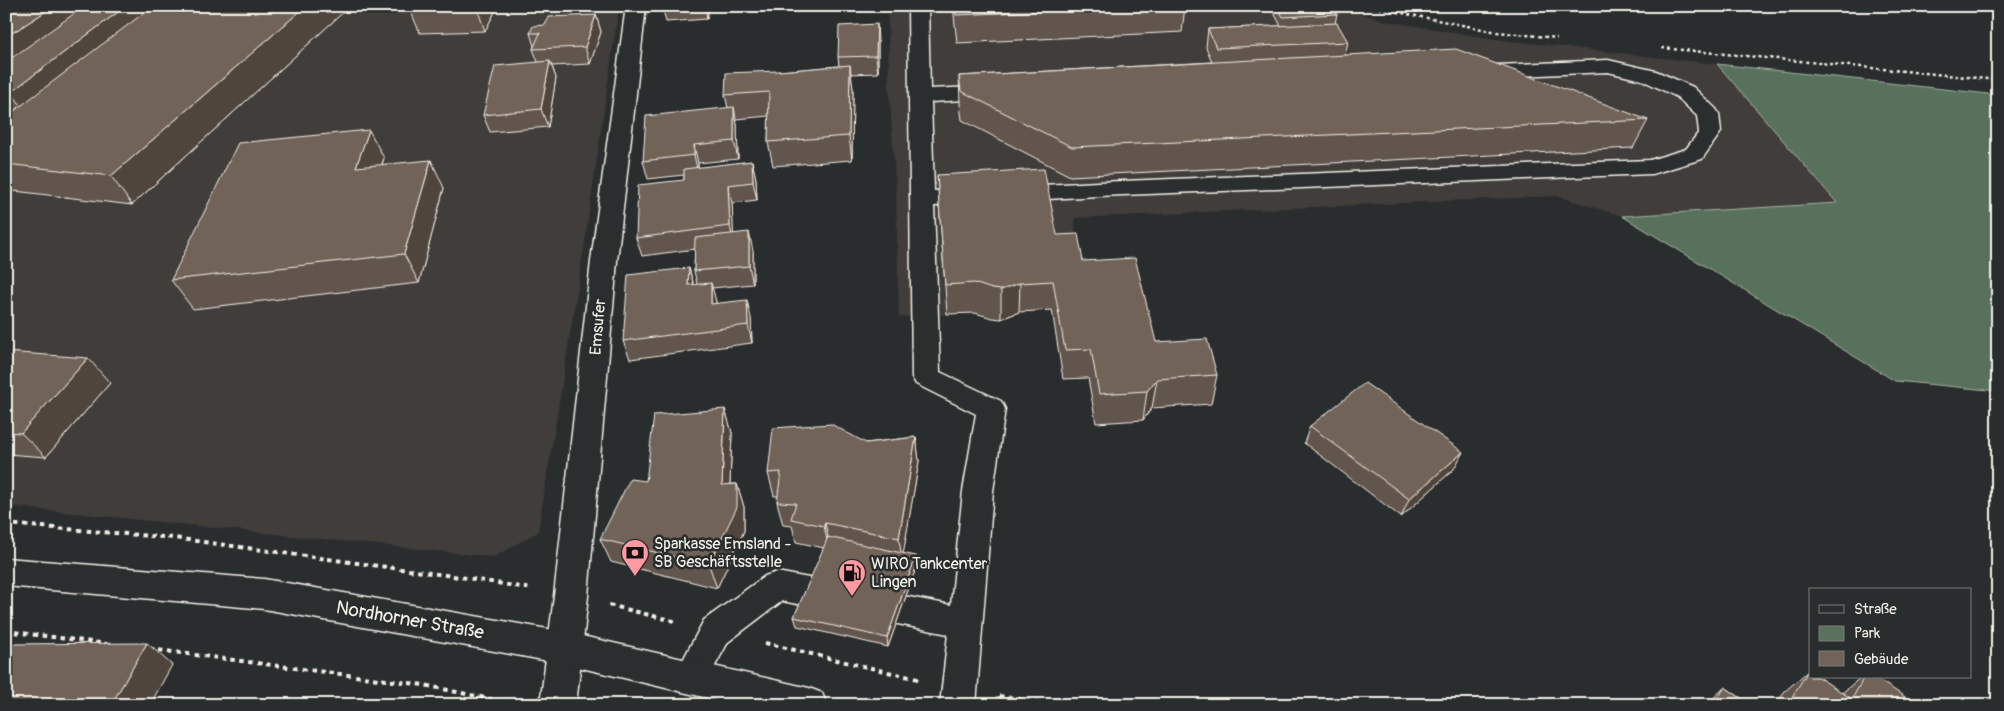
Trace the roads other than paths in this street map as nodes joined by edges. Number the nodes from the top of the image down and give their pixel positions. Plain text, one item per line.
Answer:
1 (636, 6) edge
2 (918, 6) edge
3 (1450, 73) edge
4 (1017, 92) edge
5 (920, 96) junction
6 (922, 199) junction
7 (6, 572) edge
8 (967, 623) junction
9 (565, 648) junction
10 (691, 677) junction
11 (558, 705) edge
12 (809, 705) edge
13 (958, 705) edge

1 - 9 street, Emsufer
2 - 5 street
3 - 6 street
4 - 5 street
5 - 6 street
6 - 8 street
7 - 9 street, Nordhorner Straße
8 - 10 street
8 - 13 street
9 - 10 street, Nordhorner Straße
9 - 11 street, Emsufer
10 - 12 street, Nordhorner Straße

